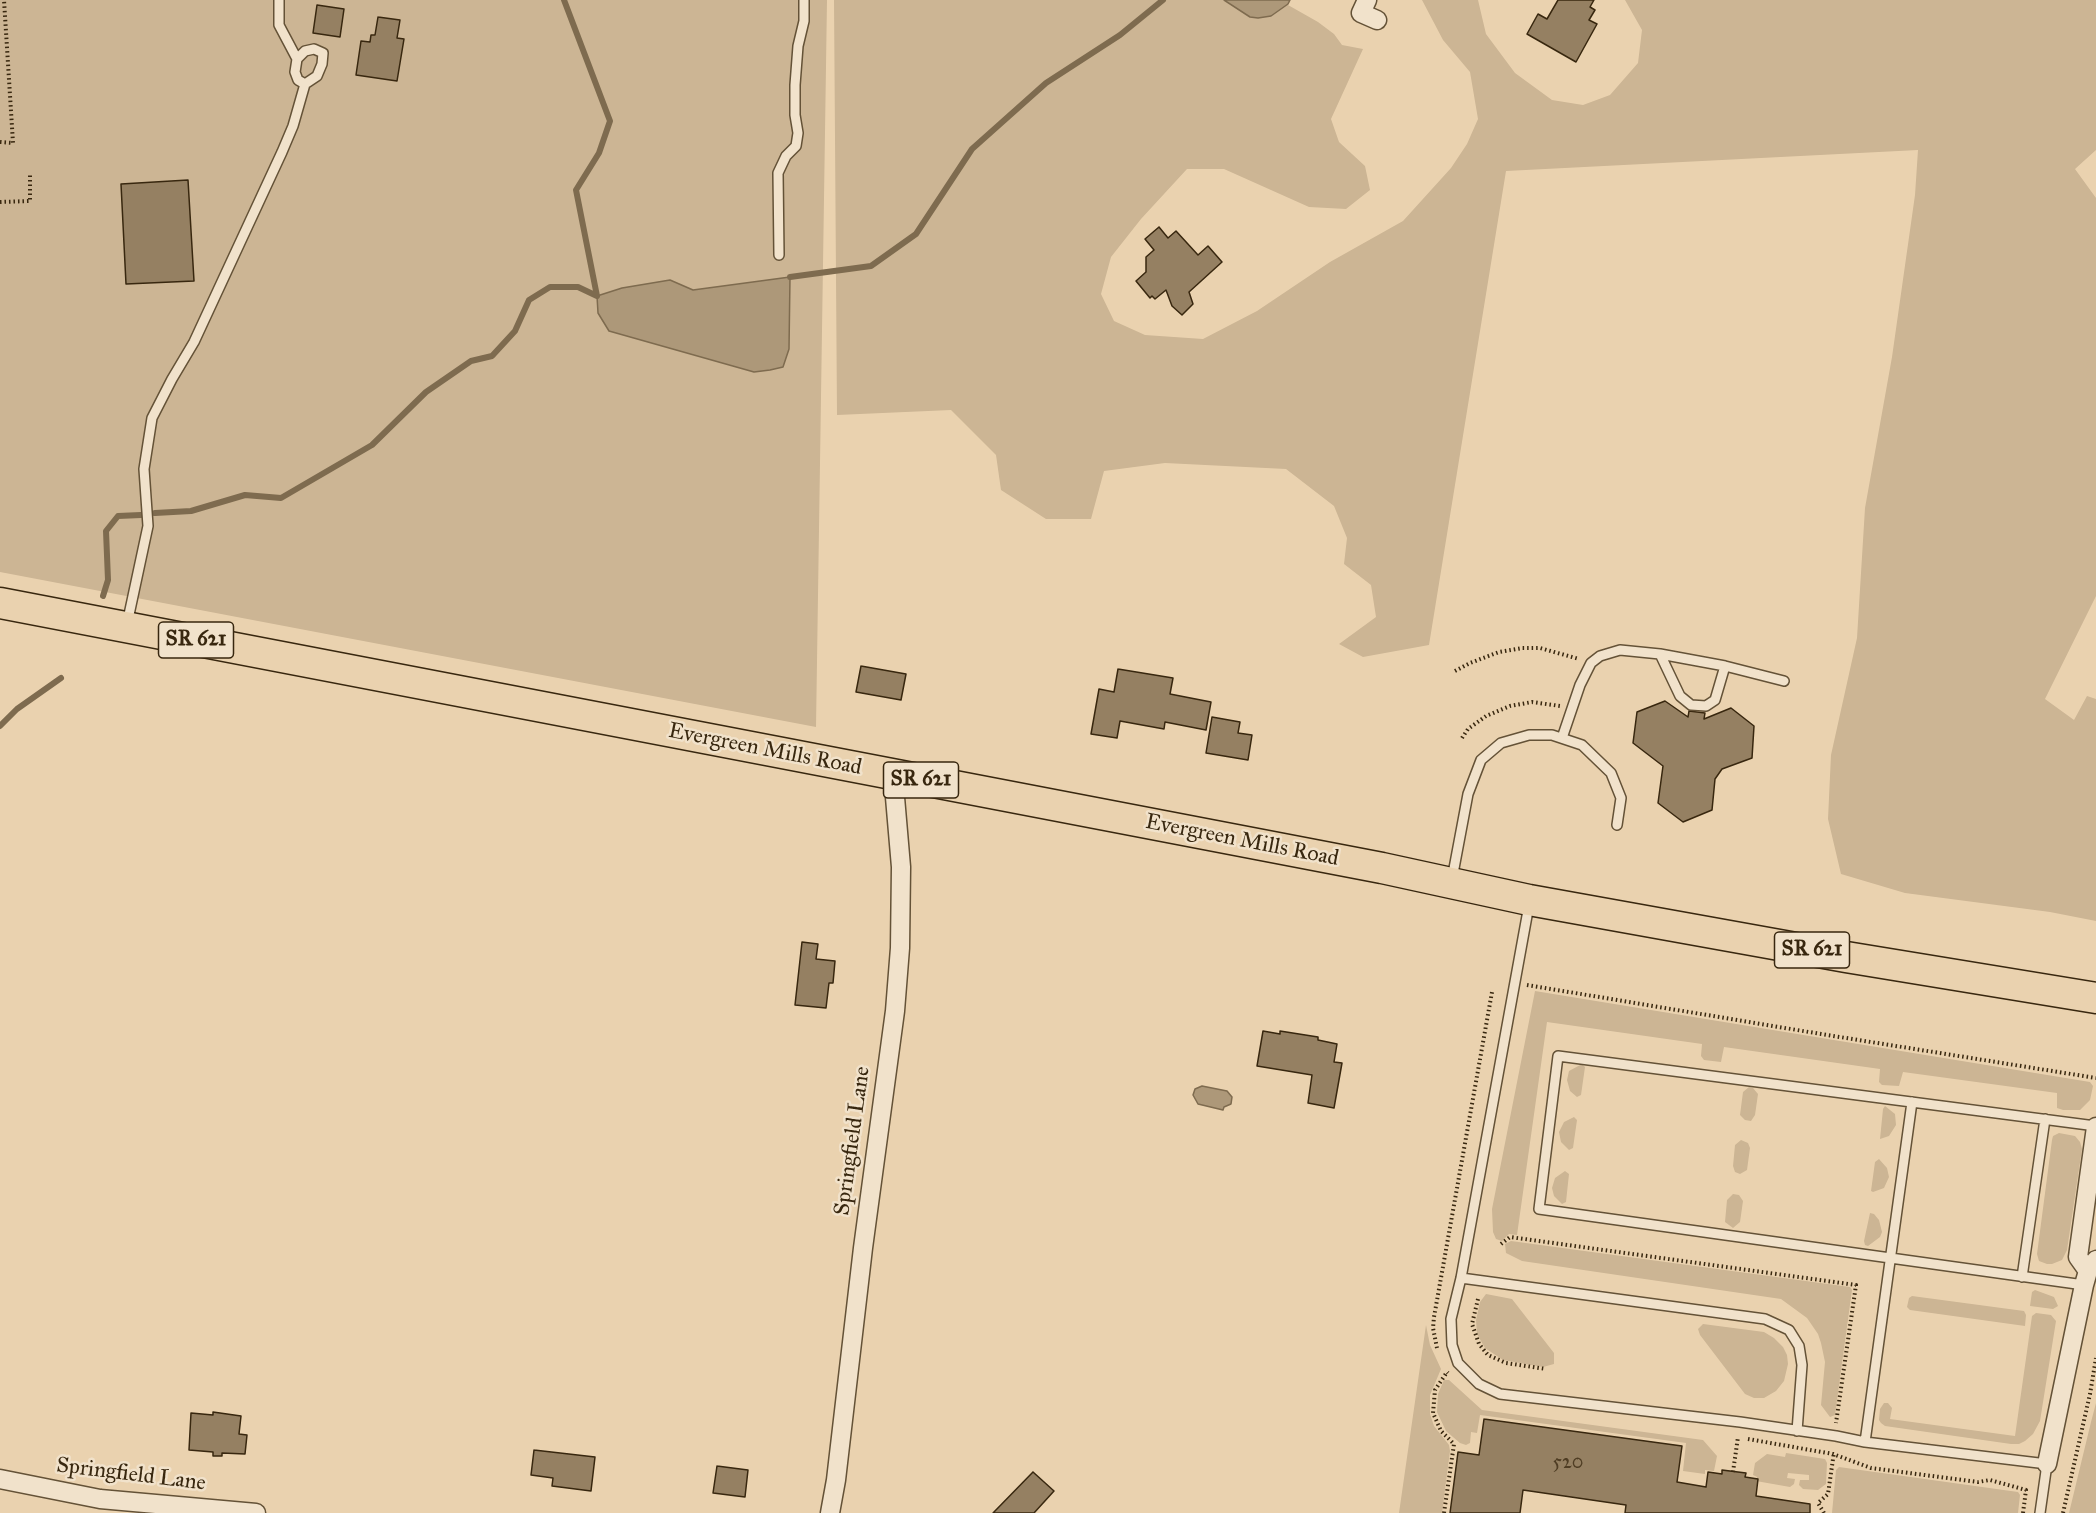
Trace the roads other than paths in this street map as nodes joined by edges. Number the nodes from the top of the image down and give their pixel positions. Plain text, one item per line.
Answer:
1 (279, 0) edge
2 (804, 0) edge
3 (1367, 0) edge
4 (1377, 20) dead end
5 (297, 59) junction
6 (305, 84) junction
7 (779, 255) dead end
8 (0, 603) edge
9 (127, 627) junction
10 (1660, 654) junction
11 (1725, 666) junction
12 (1784, 681) dead end
13 (1562, 738) junction
14 (893, 774) junction
15 (1617, 825) dead end
16 (1451, 882) junction
17 (1529, 900) junction
18 (2096, 998) edge
19 (1912, 1102) junction
20 (2045, 1119) junction
21 (2096, 1127) edge
22 (1889, 1260) junction
23 (2089, 1272) edge
24 (2022, 1277) junction
25 (1461, 1278) junction
26 (1797, 1431) junction
27 (1866, 1442) junction
28 (2047, 1464) junction
29 (0, 1479) edge
30 (256, 1513) edge
31 (830, 1513) edge
32 (2040, 1513) edge

1 - 5 lane
2 - 7 lane
3 - 4 street
5 - 6 lane
5 - 6 lane
6 - 9 lane
8 - 9 main road, Evergreen Mills Road / SR 621
9 - 14 main road, Evergreen Mills Road / SR 621
10 - 11 lane
10 - 11 lane
10 - 13 lane
11 - 12 lane
13 - 15 lane
13 - 16 lane
14 - 16 main road, Evergreen Mills Road / SR 621
14 - 31 street, Springfield Lane
16 - 17 main road, Evergreen Mills Road / SR 621
17 - 18 main road, SR 621
17 - 25 lane
19 - 20 lane
19 - 22 lane
19 - 22 lane
20 - 21 lane
20 - 24 lane
21 - 23 street
22 - 24 lane
22 - 27 lane
23 - 24 lane
23 - 28 street
25 - 26 lane
25 - 26 lane
26 - 27 lane
27 - 28 lane
28 - 32 lane
29 - 30 street, Springfield Lane

